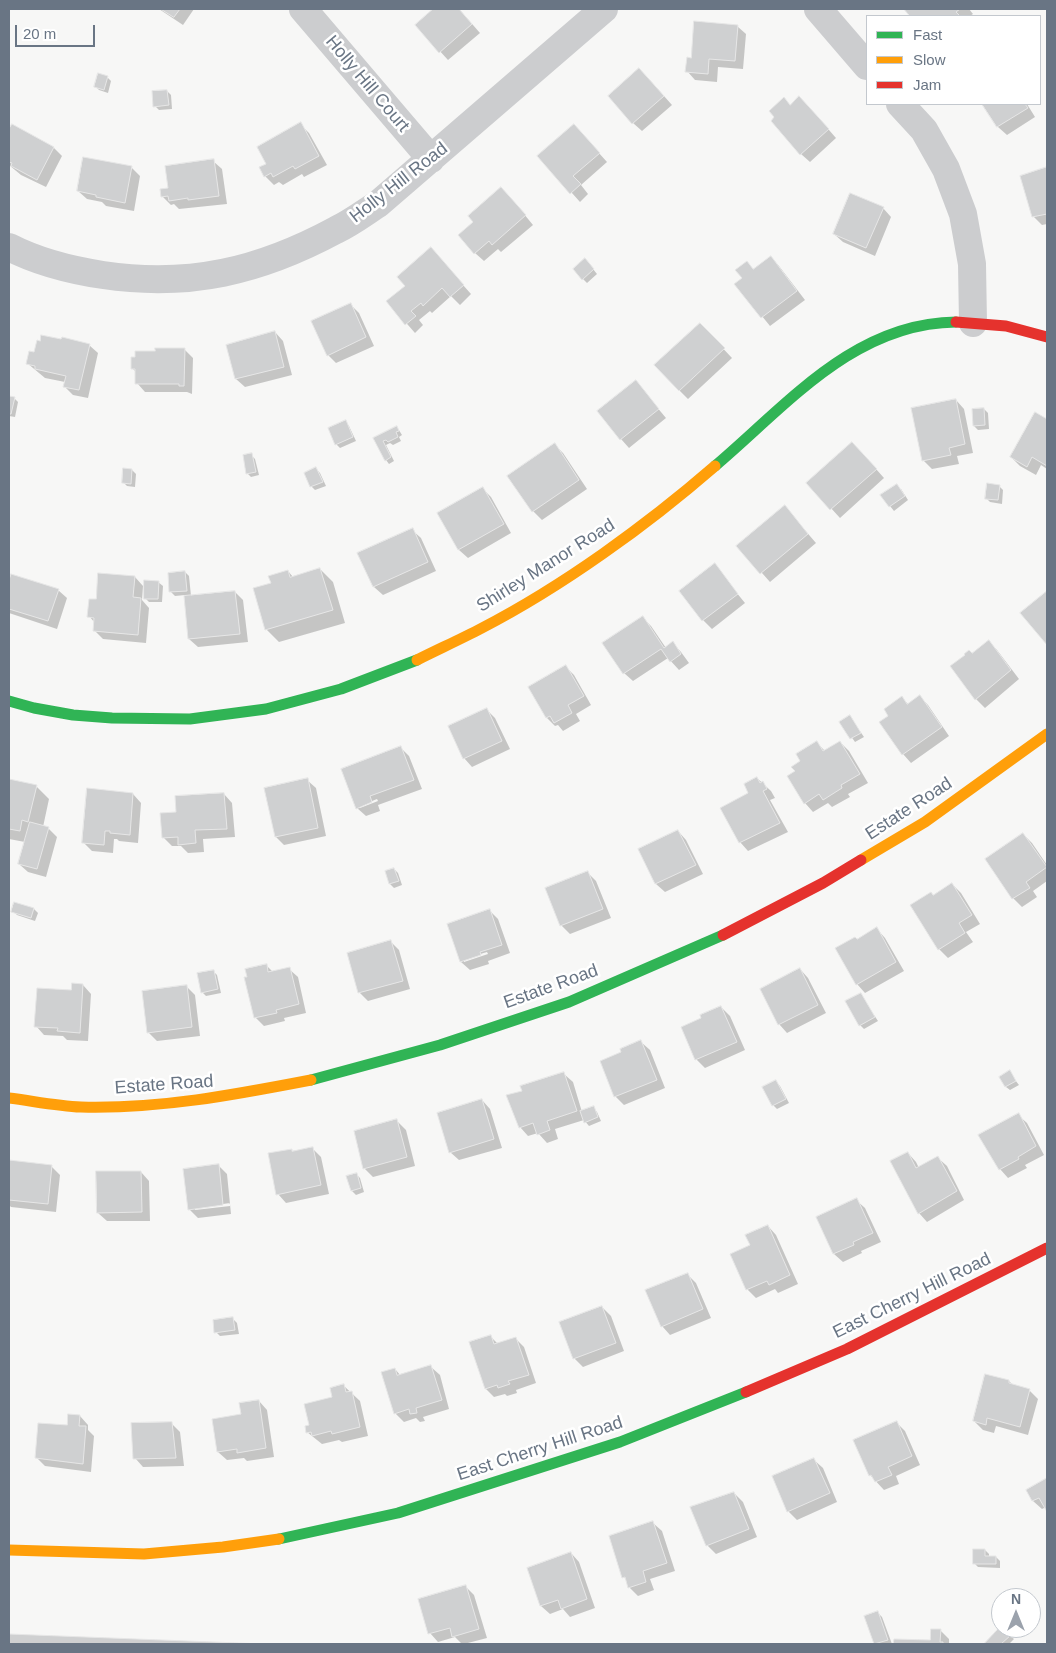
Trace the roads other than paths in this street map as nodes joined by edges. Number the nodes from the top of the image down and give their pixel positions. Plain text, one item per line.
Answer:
1 (303, 9) edge
2 (604, 9) edge
3 (818, 9) edge
4 (866, 65) edge
5 (901, 105) edge
6 (431, 160) junction
7 (9, 247) edge
8 (973, 323) junction
9 (1047, 337) edge
10 (9, 701) edge
11 (1047, 734) edge
12 (9, 1098) edge
13 (1047, 1248) edge
14 (9, 1550) edge

1 - 6 street, Holly Hill Court
2 - 6 street, Holly Hill Road
3 - 4 street
5 - 8 street
6 - 7 street, Holly Hill Road
8 - 9 street, Shirley Manor Road
8 - 10 street, Shirley Manor Road
11 - 12 street, Estate Road
13 - 14 street, East Cherry Hill Road

